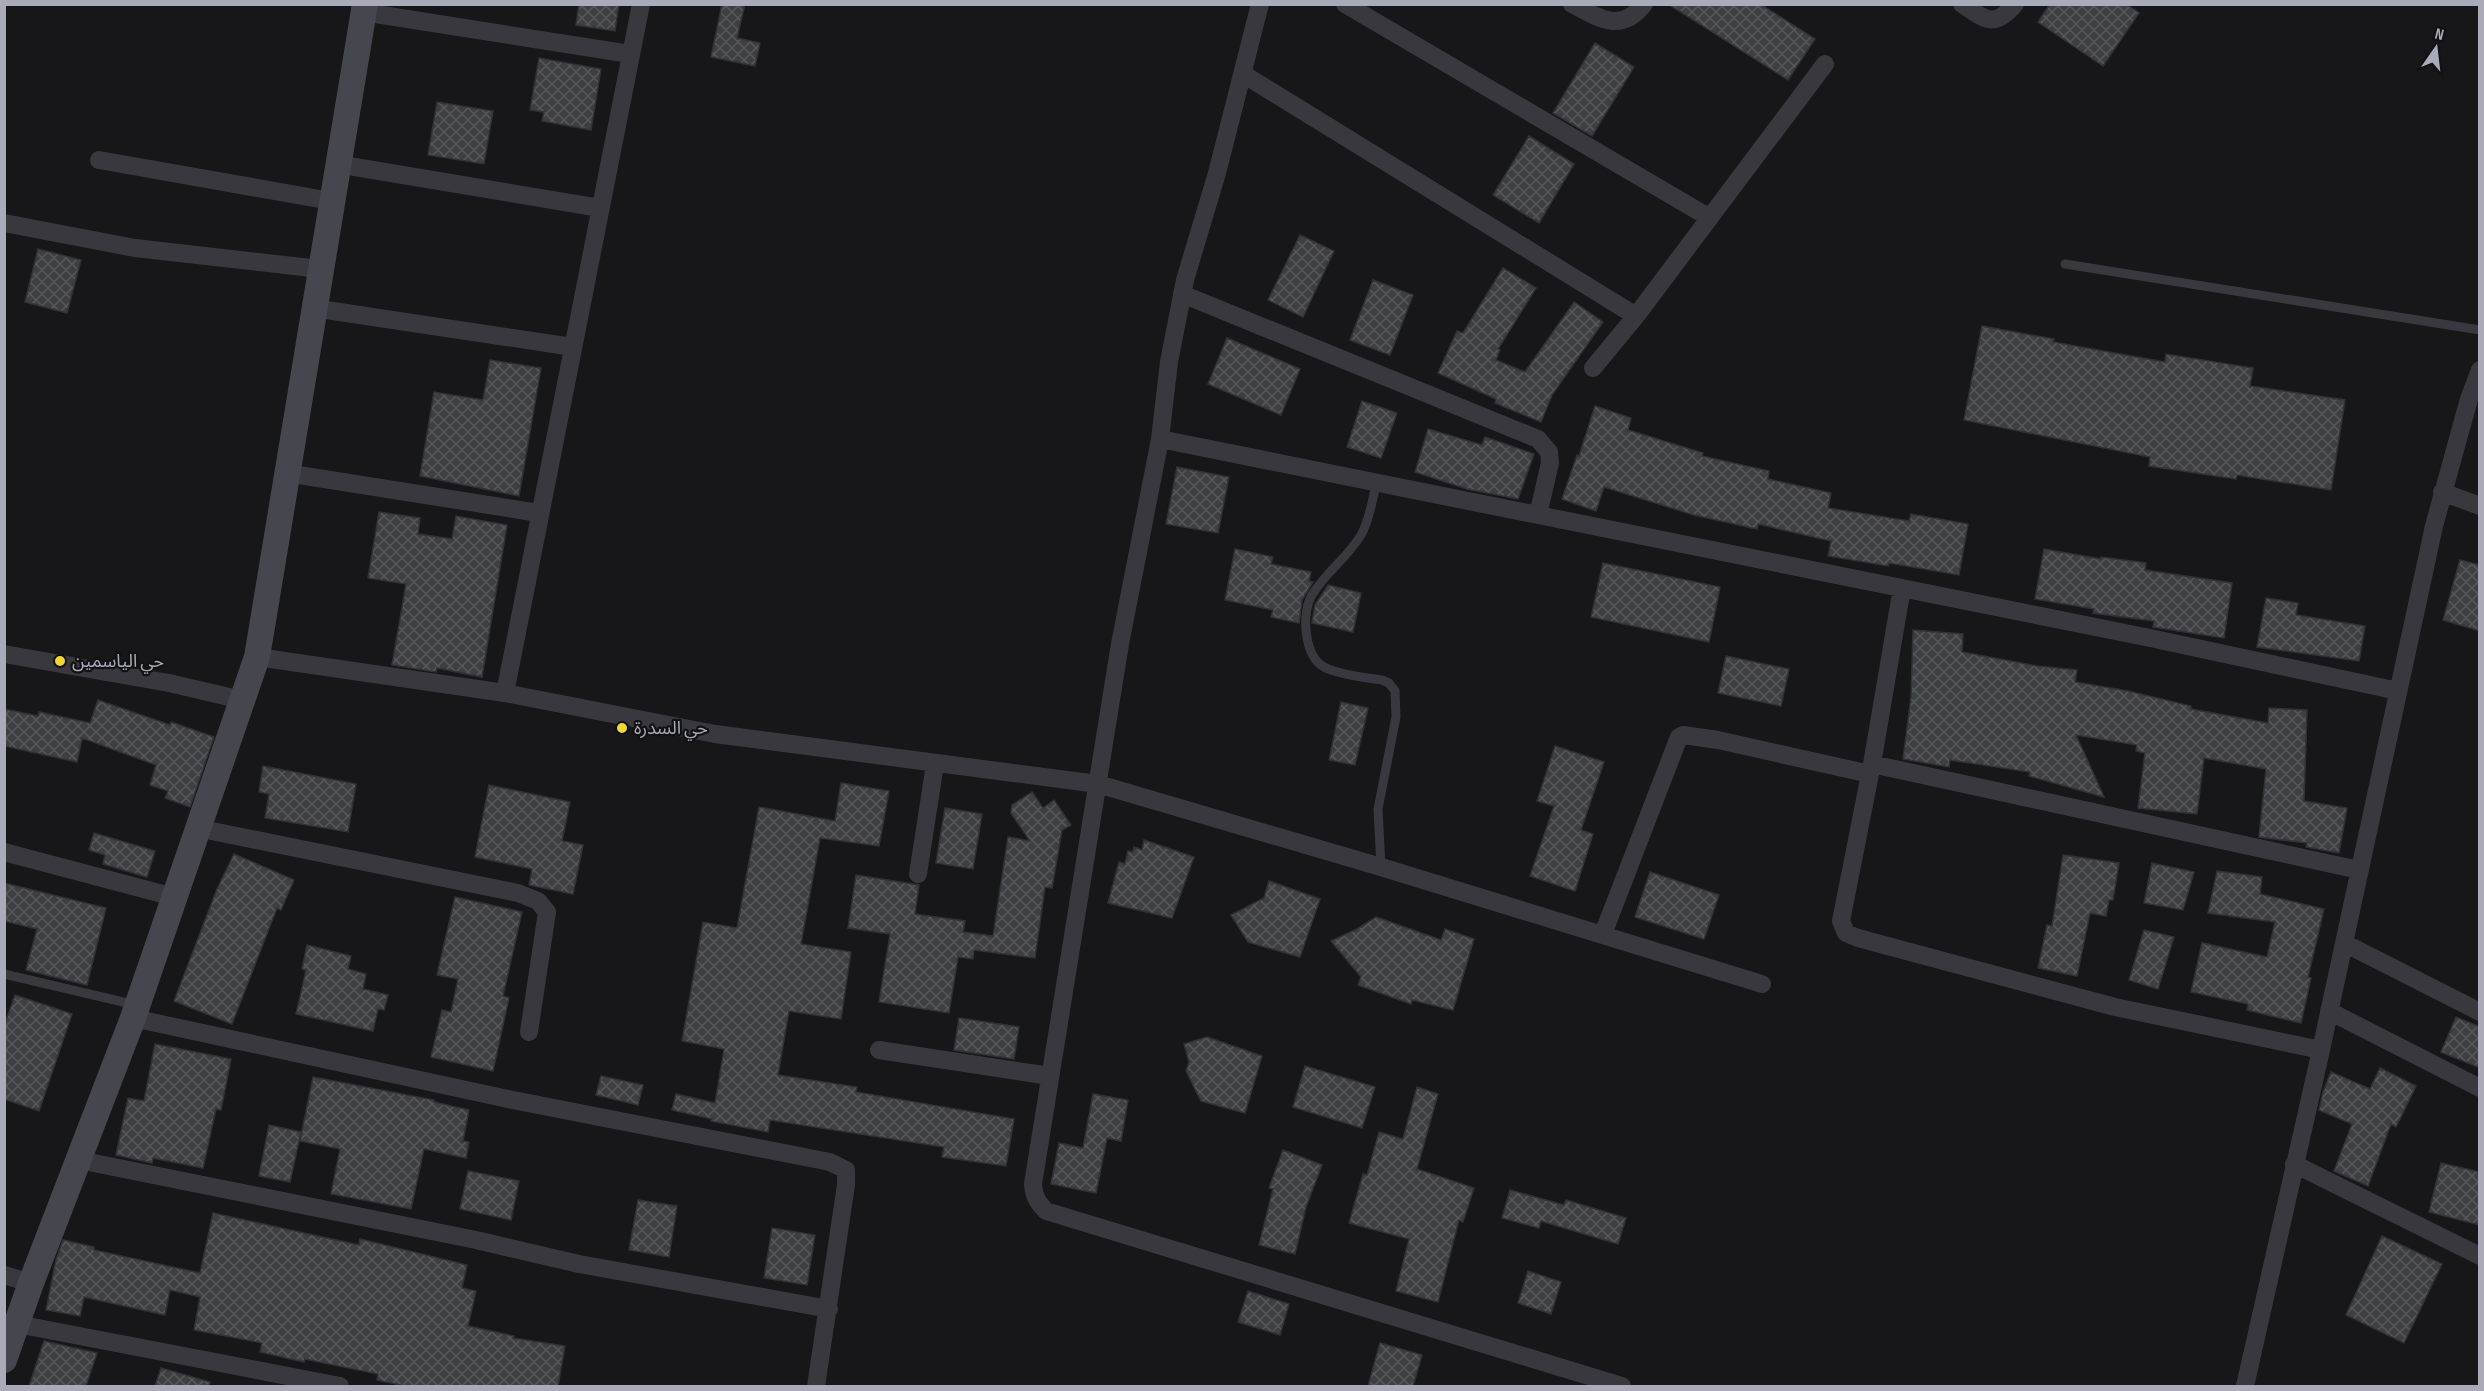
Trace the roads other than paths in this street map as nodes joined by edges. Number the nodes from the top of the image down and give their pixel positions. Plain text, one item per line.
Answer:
1 (641, 4) edge
2 (1260, 4) edge
3 (1345, 4) edge
4 (1572, 4) edge
5 (1644, 4) edge
6 (1962, 4) edge
7 (2015, 4) edge
8 (364, 8) edge
9 (630, 54) junction
10 (1825, 64) dead end
11 (1243, 74) junction
12 (99, 160) dead end
13 (338, 164) junction
14 (331, 201) junction
15 (600, 208) junction
16 (1710, 218) junction
17 (4, 223) edge
18 (2065, 264) dead end
19 (320, 269) junction
20 (1182, 294) junction
21 (314, 308) junction
22 (1636, 316) junction
23 (2480, 330) edge
24 (573, 347) junction
25 (1593, 368) dead end
26 (2480, 370) edge
27 (1160, 439) junction
28 (286, 473) junction
29 (1377, 482) junction
30 (2442, 492) junction
31 (2480, 506) edge
32 (539, 513) junction
33 (1538, 515) junction
34 (1902, 588) junction
35 (4, 654) edge
36 (257, 657) junction
37 (2398, 691) junction
38 (505, 693) junction
39 (242, 700) junction
40 (935, 764) junction
41 (1871, 769) junction
42 (1098, 784) junction
43 (197, 828) junction
44 (4, 852) edge
45 (1381, 867) junction
46 (2360, 870) junction
47 (918, 874) dead end
48 (174, 897) junction
49 (1603, 934) junction
50 (2344, 943) junction
51 (4, 974) edge
52 (1762, 984) dead end
53 (2329, 1011) junction
54 (135, 1012) junction
55 (2480, 1012) edge
56 (529, 1032) dead end
57 (879, 1050) dead end
58 (2321, 1050) junction
59 (1050, 1076) junction
60 (2480, 1088) edge
61 (79, 1160) junction
62 (2295, 1164) junction
63 (2480, 1256) edge
64 (4, 1275) edge
65 (31, 1283) junction
66 (829, 1309) junction
67 (17, 1324) junction
68 (4, 1360) edge
69 (340, 1386) edge
70 (816, 1386) edge
71 (1623, 1386) edge
72 (2245, 1386) edge

1 - 9 street
2 - 11 street
3 - 16 street
4 - 5 street
6 - 7 street
8 - 9 street
8 - 13 street
9 - 15 street
10 - 16 street
11 - 20 street
11 - 22 street
12 - 14 street
13 - 14 street
13 - 15 street
14 - 19 street
15 - 24 street
16 - 22 street
17 - 19 street
18 - 23 lane
19 - 21 street
20 - 27 street
20 - 33 street
21 - 24 street
21 - 28 street
22 - 25 street
24 - 32 street
26 - 30 street
27 - 29 street
27 - 42 street
28 - 32 street
28 - 36 street
29 - 33 street
29 - 45 lane
30 - 31 street
30 - 37 street
32 - 38 street
33 - 34 street
34 - 37 street
34 - 41 street
35 - 39 street
36 - 38 street
36 - 39 street
37 - 46 street
38 - 40 street
39 - 43 street
40 - 42 street
40 - 47 street
41 - 46 street
41 - 49 street
41 - 58 street
42 - 45 street
42 - 59 street
43 - 48 street
43 - 56 street
44 - 48 street
45 - 49 street
46 - 50 street
48 - 54 street
49 - 52 street
50 - 53 street
50 - 55 street
51 - 54 lane
53 - 58 street
53 - 60 street
54 - 61 street
54 - 66 street
57 - 59 street
58 - 62 street
59 - 71 street
61 - 65 street
61 - 66 street
62 - 63 street
62 - 72 street
64 - 65 street
65 - 67 street
66 - 70 street
67 - 68 street
67 - 69 street

